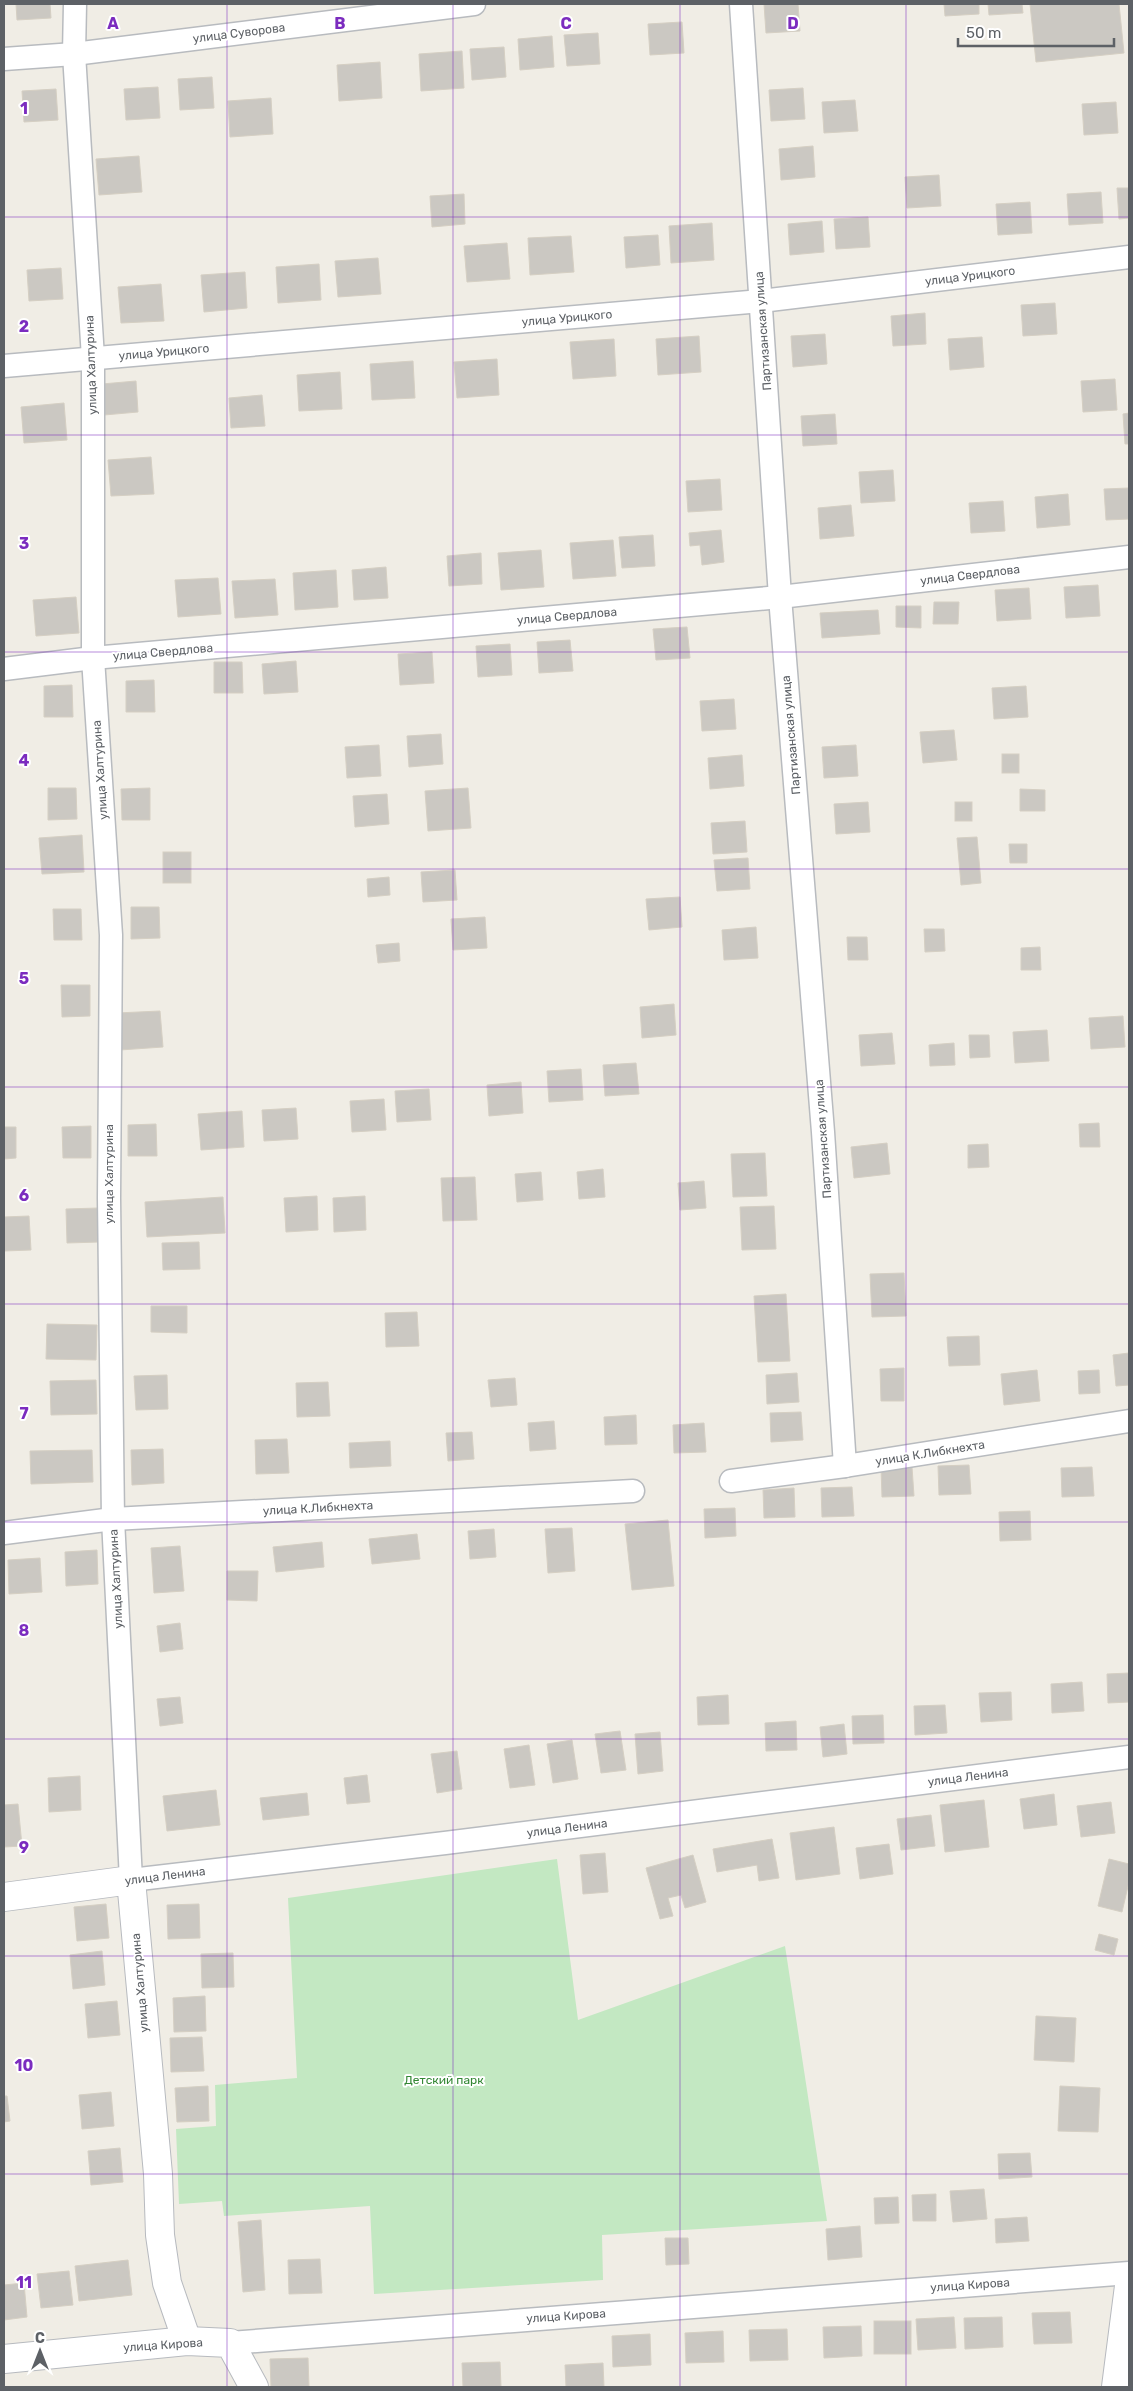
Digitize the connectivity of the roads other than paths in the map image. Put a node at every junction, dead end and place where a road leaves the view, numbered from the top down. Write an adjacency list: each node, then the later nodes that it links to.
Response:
1 (75, 4): 4 (street, улица Халтурина)
2 (474, 4): 4 (street, улица Суворова)
3 (741, 4): 7 (street, Партизанская улица)
4 (74, 54): 5 (street, улица Суворова); 8 (street, улица Халтурина)
5 (4, 59)
6 (1129, 257): 7 (street, улица Урицкого)
7 (761, 301): 8 (street, улица Урицкого); 11 (street, Партизанская улица)
8 (93, 358): 9 (street, улица Урицкого); 12 (street, улица Халтурина)
9 (4, 366)
10 (1129, 557): 11 (street, улица Свердлова)
11 (780, 597): 12 (street, улица Свердлова); 15 (street, Партизанская улица)
12 (93, 658): 13 (street, улица Свердлова); 18 (street, улица Халтурина)
13 (4, 669)
14 (1129, 1421): 15 (street, улица К.Либкнехта)
15 (845, 1466): 16 (street, улица К.Либкнехта)
16 (731, 1481)
17 (633, 1491): 18 (street, улица К.Либкнехта)
18 (113, 1519): 19 (street, улица К.Либкнехта); 21 (street, улица Халтурина)
19 (4, 1533)
20 (1129, 1757): 21 (street, улица Ленина)
21 (131, 1880): 22 (main road, улица Ленина); 25 (main road, улица Халтурина)
22 (4, 1897)
23 (1129, 2273): 26 (street, улица Кирова)
24 (1129, 2286): 29 (main road)
25 (186, 2340): 26 (main road, улица Кирова); 27 (main road, улица Кирова)
26 (230, 2343): 28 (main road)
27 (4, 2359)
28 (254, 2387)
29 (1116, 2387)

